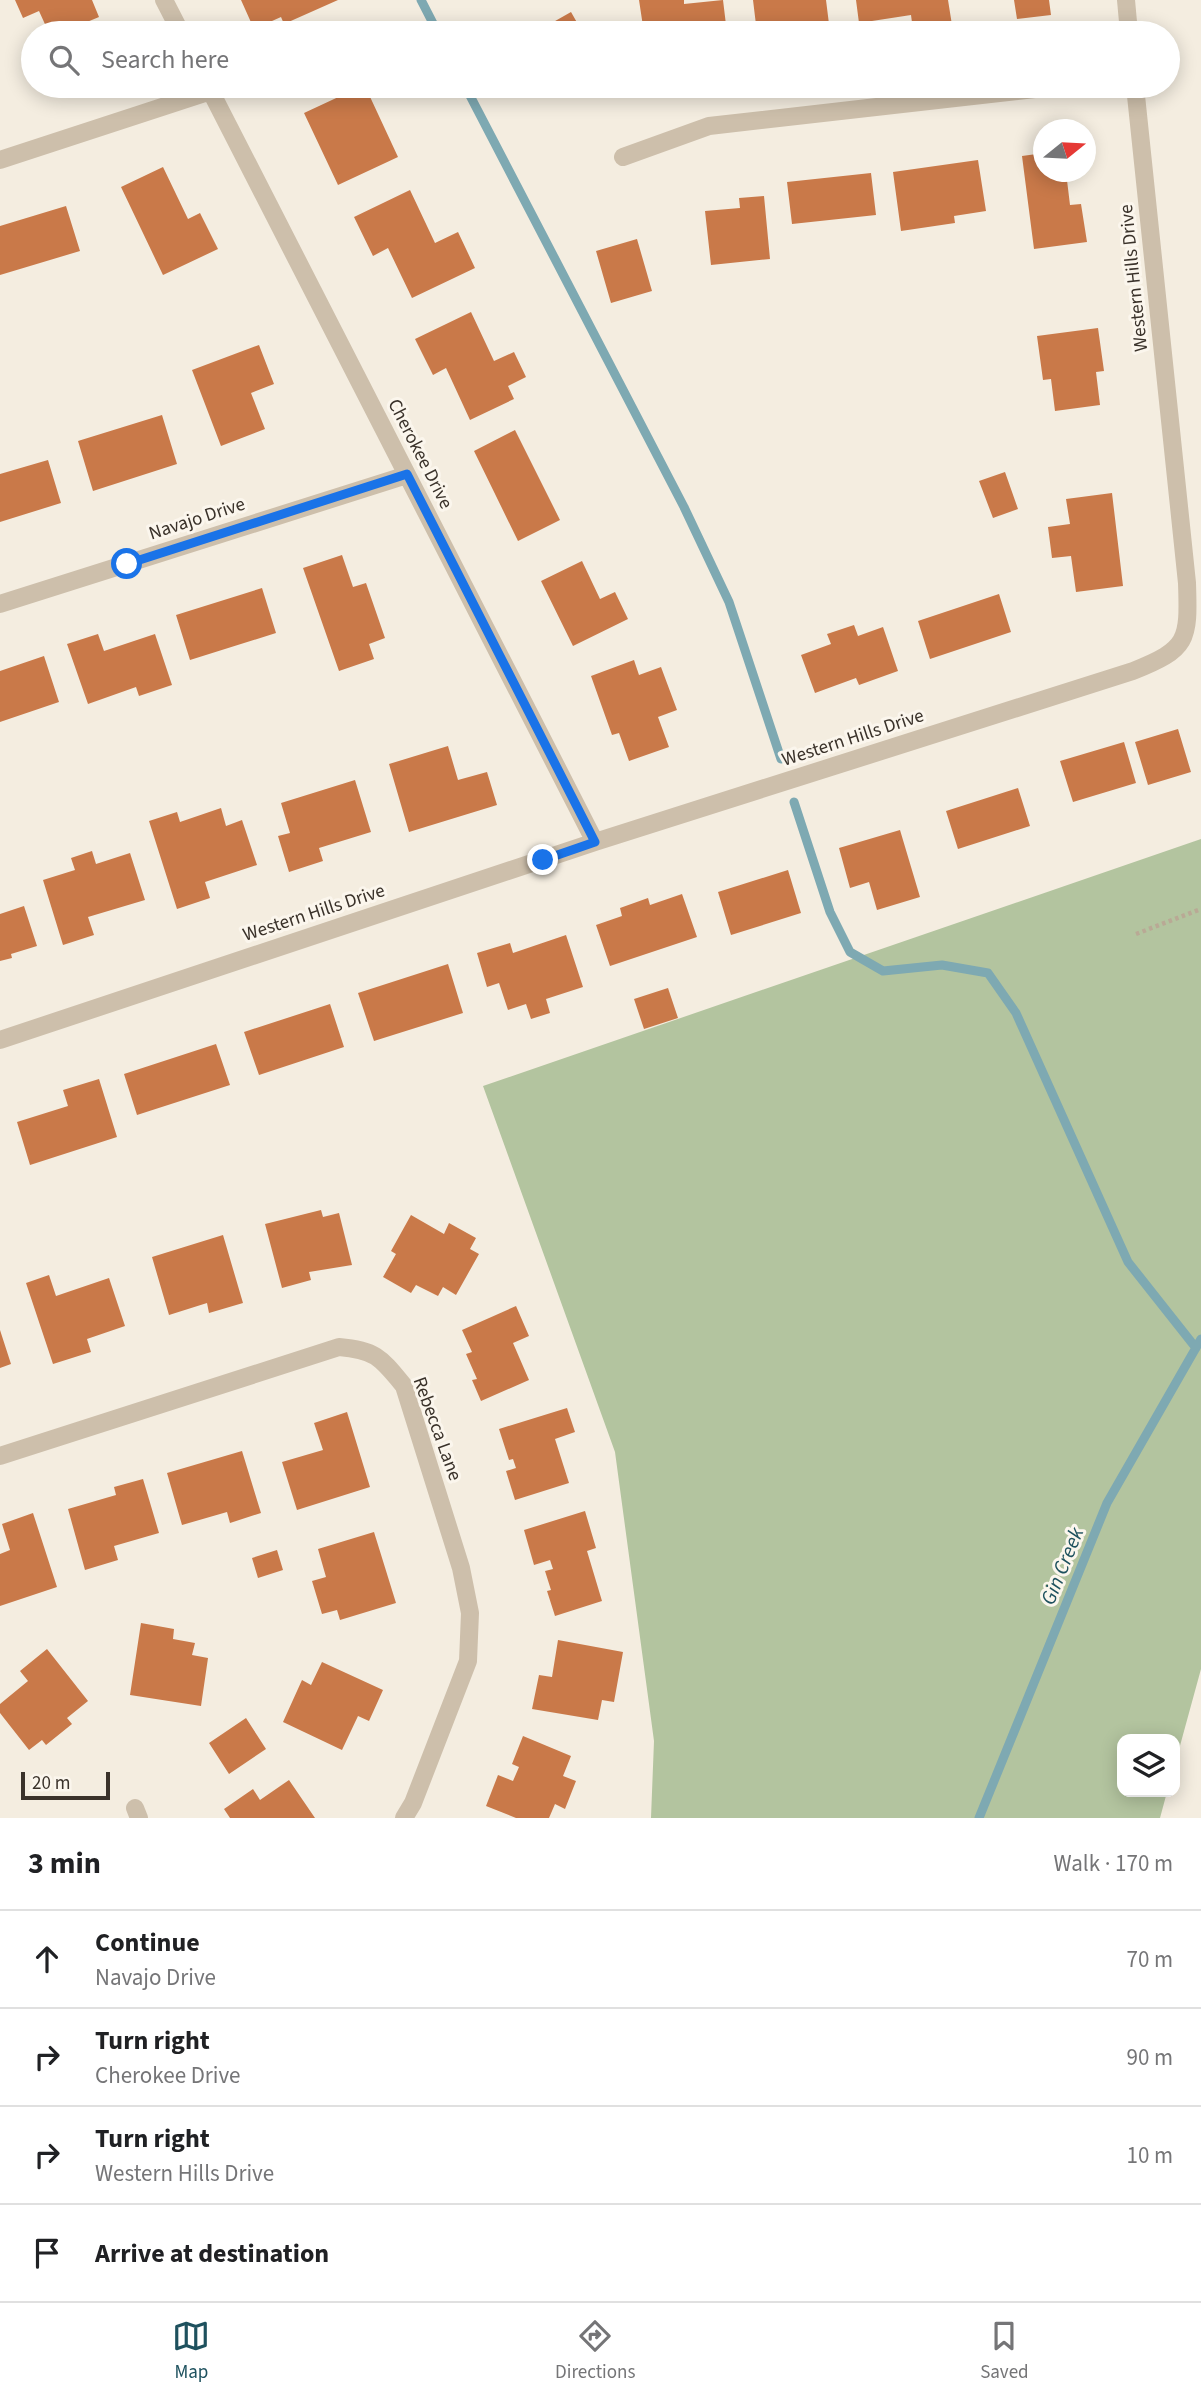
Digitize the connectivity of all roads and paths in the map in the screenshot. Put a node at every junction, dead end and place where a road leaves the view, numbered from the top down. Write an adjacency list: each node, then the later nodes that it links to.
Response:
1 (164, 0): 3 (street)
2 (1126, 0): 4 (street)
3 (175, 21)
4 (1128, 21)
5 (180, 98): 10 (street)
6 (214, 98): 11 (street, Cherokee Drive)
7 (955, 98): 9 (street)
8 (1136, 98): 13 (street, Western Hills Drive)
9 (623, 157)
10 (0, 160)
11 (407, 474): 12 (street, Navajo Drive); 13 (street, Cherokee Drive)
12 (0, 604)
13 (595, 842): 16 (street, Western Hills Drive)
14 (1201, 909): 15 (path)
15 (1136, 934)
16 (0, 1040)
17 (0, 1456): 18 (street, Rebecca Lane)
18 (404, 1818)

